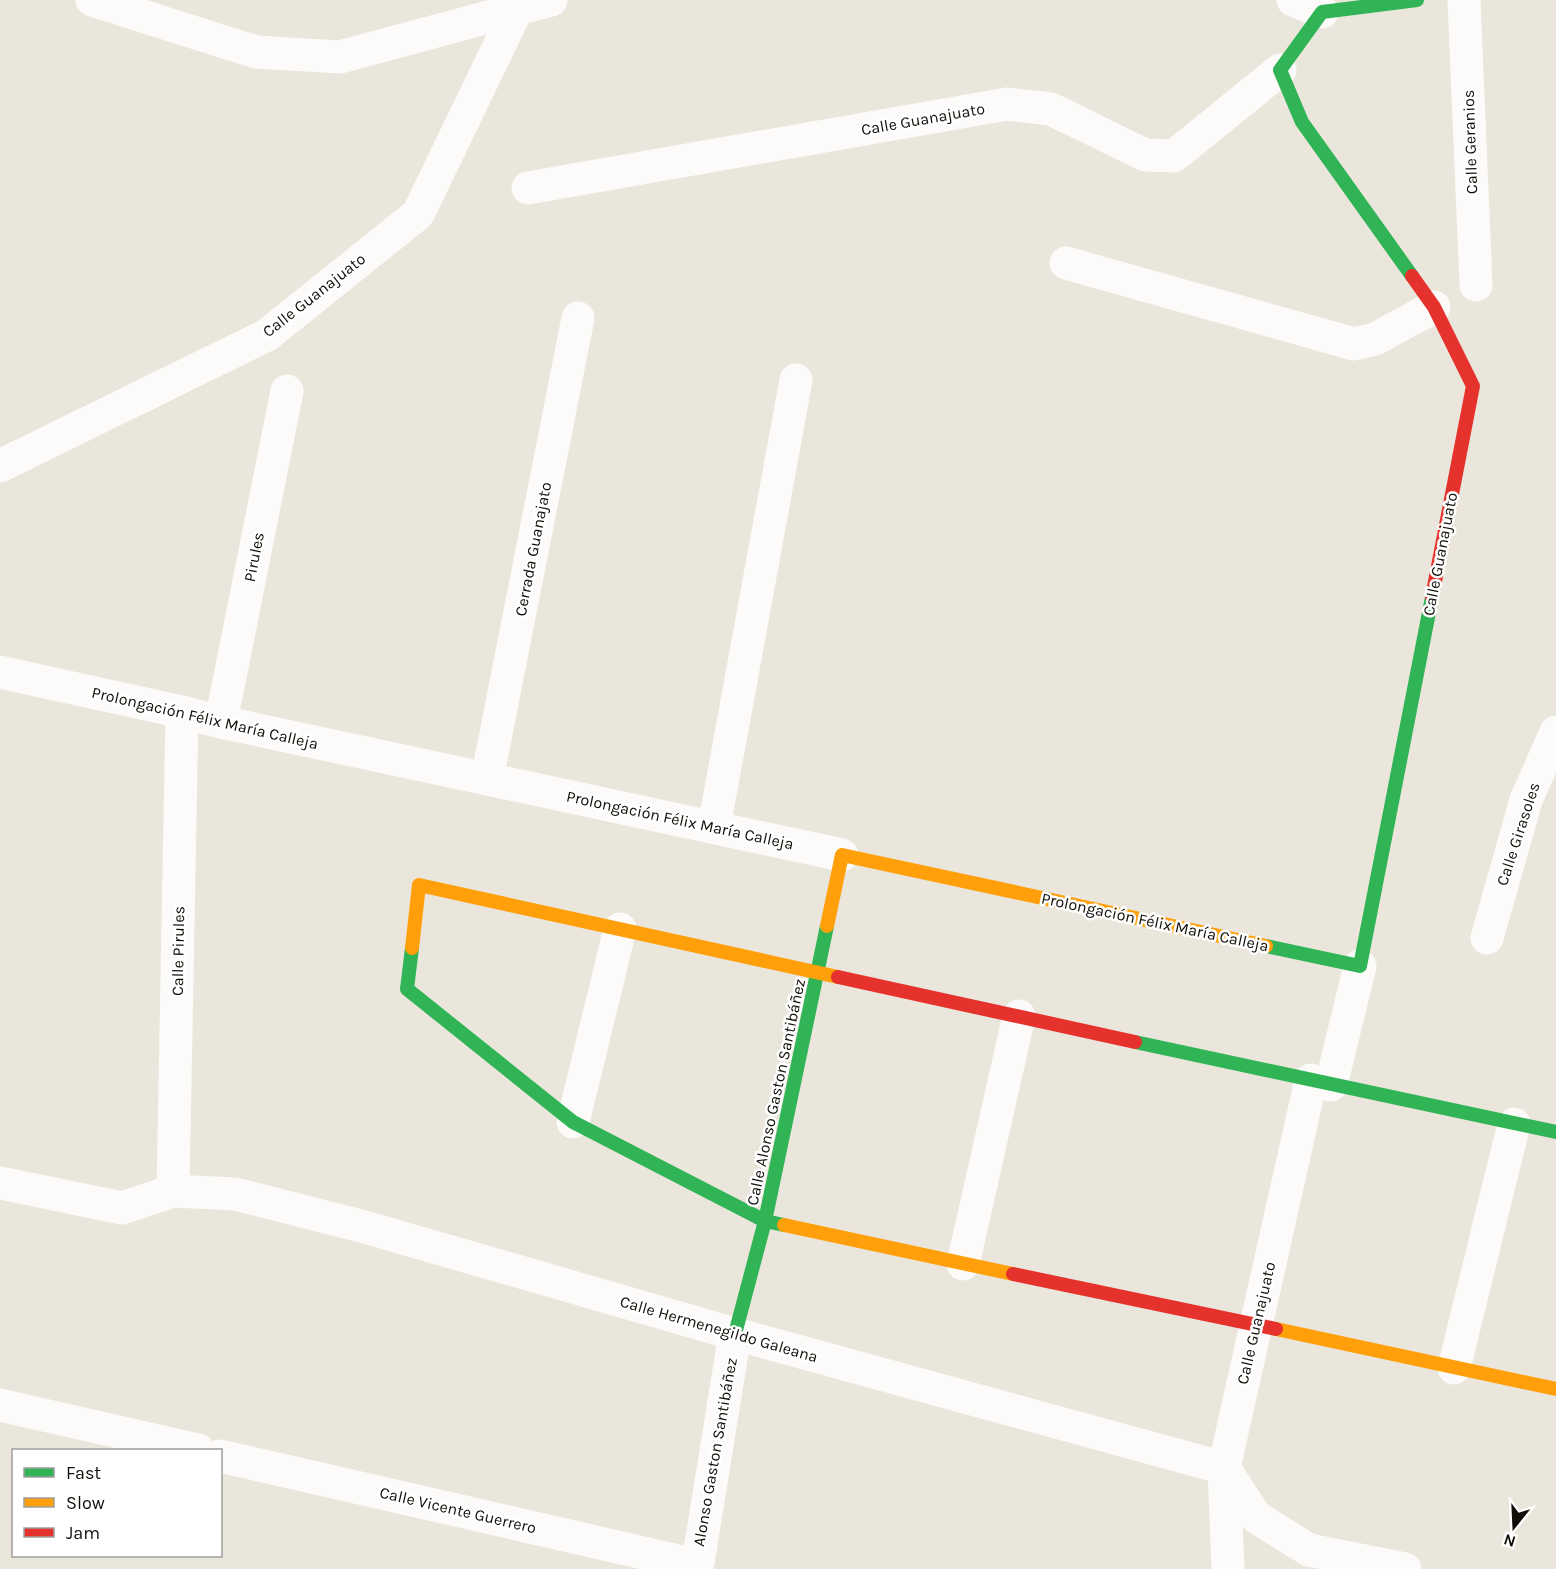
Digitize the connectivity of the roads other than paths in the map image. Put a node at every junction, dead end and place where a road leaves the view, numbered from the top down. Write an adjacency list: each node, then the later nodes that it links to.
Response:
1 (92, 0): 6 (street)
2 (551, 0): 6 (street)
3 (1417, 0): 5 (street, Calle Guanajuato)
4 (1464, 0): 10 (street, Calle Geranios)
5 (1308, 6): 7 (street, Calle Guanajuato)
6 (517, 9): 15 (street, Calle Guanajuato)
7 (1280, 70): 8 (street, Calle Guanajuato); 11 (street, Calle Guanajuato)
8 (528, 188)
9 (1066, 263): 11 (street)
10 (1476, 285)
11 (1434, 307): 25 (street, Calle Guanajuato)
12 (578, 318): 20 (street, Cerrada Guanajato)
13 (796, 380): 21 (street)
14 (287, 391): 18 (street, Pirules)
15 (0, 466)
16 (0, 672): 17 (street, Prolongación Félix María Calleja)
17 (182, 712): 18 (street, Prolongación Félix María Calleja); 33 (street, Calle Pirules)
18 (221, 723): 20 (street, Prolongación Félix María Calleja)
19 (1556, 732): 24 (street, Calle Girasoles)
20 (487, 779): 21 (street, Prolongación Félix María Calleja)
21 (714, 827): 22 (street, Prolongación Félix María Calleja)
22 (842, 855): 25 (street, Prolongación Félix María Calleja); 26 (street, Calle Alonso Gaston Santibáñez)
23 (620, 929): 26 (street); 29 (street); 29 (street)
24 (1487, 938)
25 (1360, 966): 28 (street, Calle Guanajuato)
26 (818, 972): 27 (street); 34 (street, Calle Alonso Gaston Santibáñez)
27 (1019, 1016): 28 (street); 35 (street)
28 (1321, 1083): 30 (street); 36 (street, Calle Guanajuato)
29 (573, 1122): 34 (street)
30 (1514, 1124): 31 (street); 38 (street)
31 (1556, 1132)
32 (0, 1183): 33 (street, Calle Hermenegildo Galeana)
33 (173, 1191): 37 (street, Calle Hermenegildo Galeana)
34 (765, 1221): 35 (street); 37 (street, Calle Alonso Gaston Santibáñez)
35 (963, 1264): 36 (street)
36 (1256, 1326): 38 (street); 43 (street, Calle Guanajuato)
37 (735, 1334): 43 (street, Calle Hermenegildo Galeana); 44 (street, Alonso Gaston Santibáñez)
38 (1454, 1368): 39 (street)
39 (1556, 1389)
40 (0, 1405): 41 (street)
41 (194, 1449)
42 (222, 1456): 44 (street, Calle Vicente Guerrero)
43 (1224, 1468): 45 (street, Calle Guanajuato); 46 (street)
44 (696, 1567)
45 (1228, 1569)
46 (1405, 1569)

